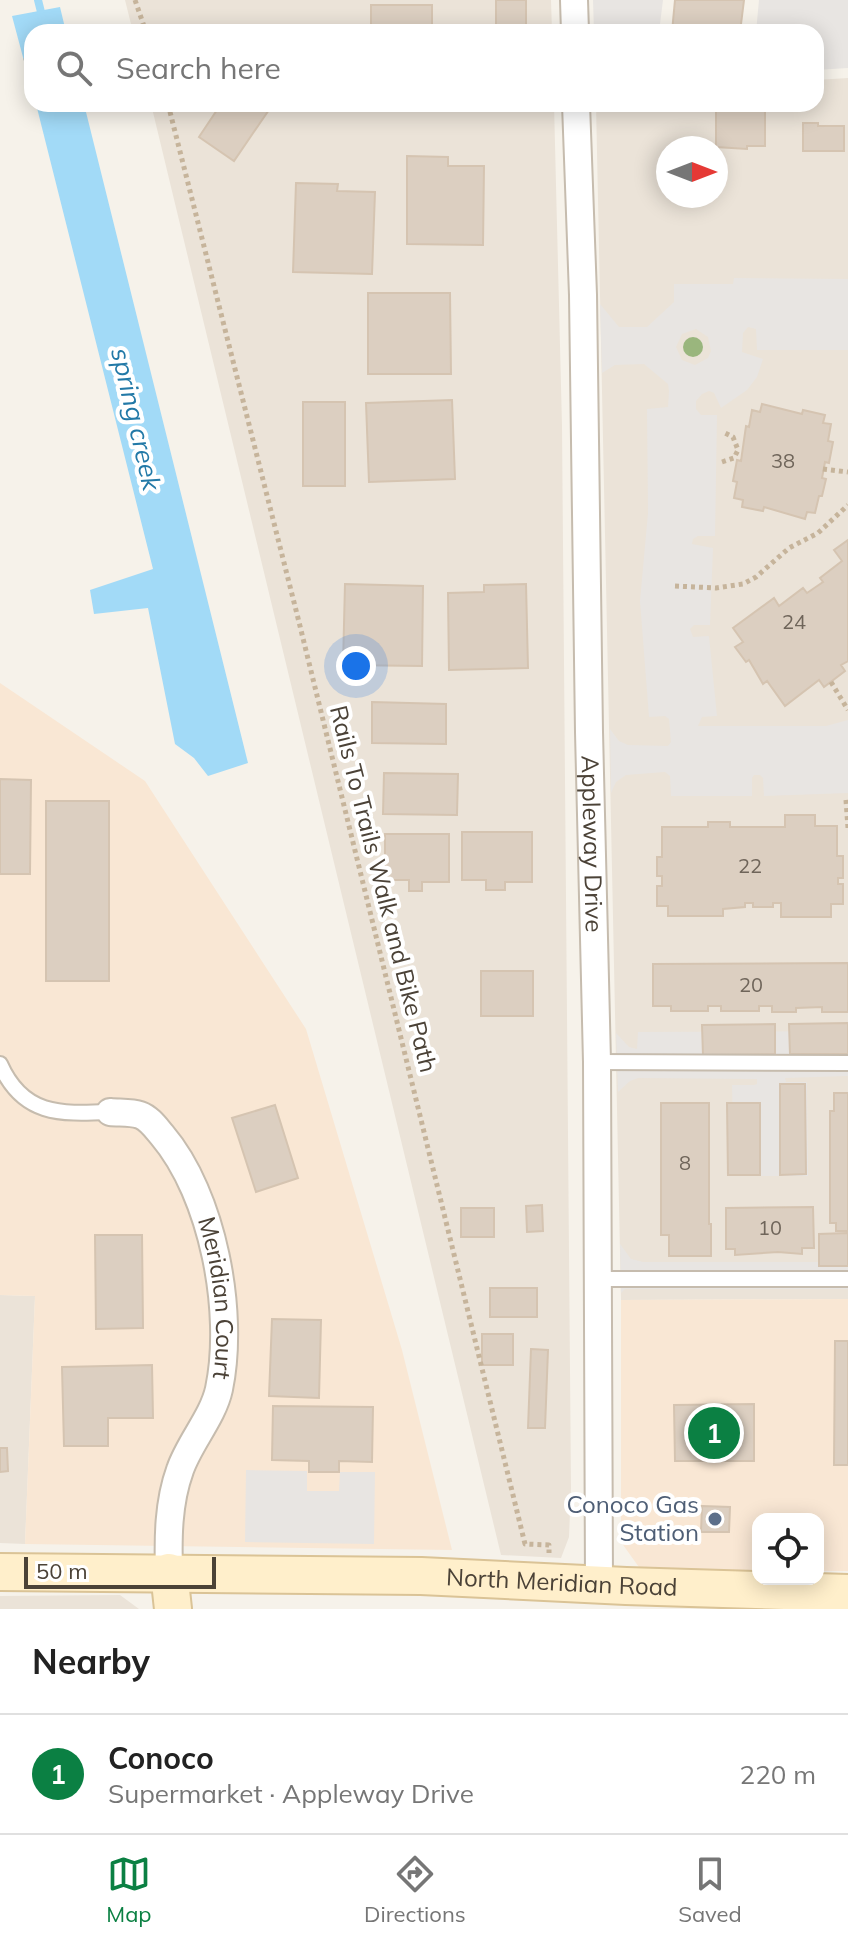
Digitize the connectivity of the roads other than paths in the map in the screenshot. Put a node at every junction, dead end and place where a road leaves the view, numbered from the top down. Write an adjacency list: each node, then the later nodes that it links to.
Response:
1 (574, 0): 2 (street)
2 (575, 24)
3 (576, 112): 4 (street, Appleway Drive)
4 (597, 1062): 5 (lane); 8 (street, Appleway Drive)
5 (848, 1063)
6 (0, 1064): 7 (lane)
7 (110, 1112): 11 (street, Meridian Court)
8 (599, 1279): 9 (lane); 12 (street, Appleway Drive)
9 (848, 1279)
10 (0, 1572): 11 (street, North Meridian Road)
11 (169, 1572): 12 (street, North Meridian Road); 14 (street)
12 (599, 1584): 13 (street, North Meridian Road)
13 (848, 1593)
14 (173, 1609)

